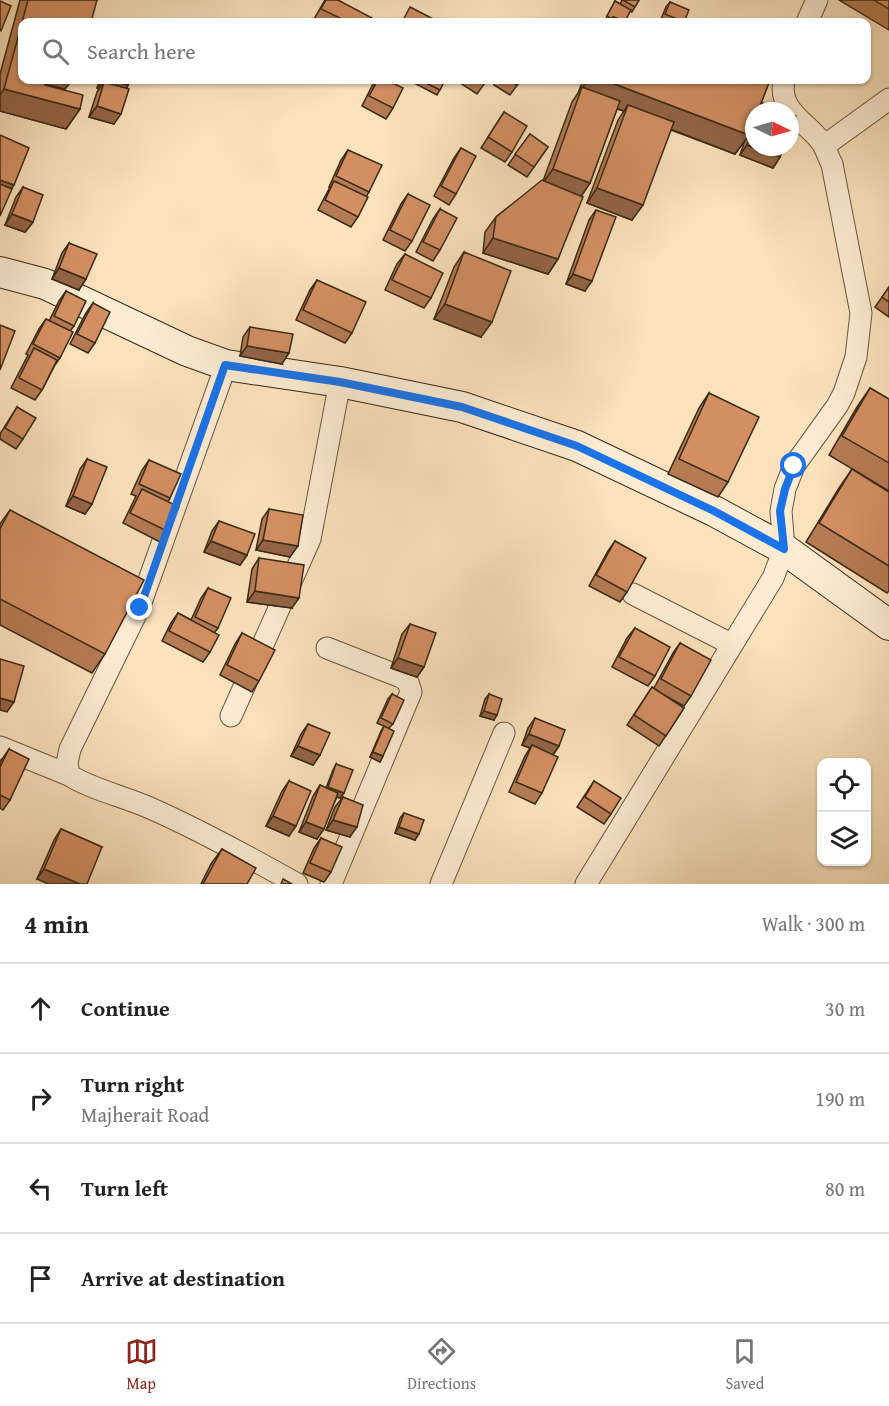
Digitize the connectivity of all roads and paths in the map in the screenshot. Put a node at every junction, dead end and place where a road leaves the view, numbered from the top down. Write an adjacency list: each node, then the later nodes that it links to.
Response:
1 (817, 0): 2 (street)
2 (809, 18)
3 (784, 84): 5 (street)
4 (889, 99): 5 (street)
5 (824, 146): 9 (street)
6 (0, 272): 7 (street)
7 (225, 365): 8 (street); 17 (street)
8 (340, 382): 9 (street); 14 (street)
9 (784, 549): 11 (street); 12 (street)
10 (633, 594): 12 (street)
11 (889, 626)
12 (731, 644): 21 (street)
13 (327, 648): 19 (street)
14 (231, 716)
15 (504, 733): 20 (street)
16 (0, 747): 17 (street)
17 (69, 775): 18 (street)
18 (297, 884)
19 (331, 884)
20 (441, 884)
21 (586, 884)

